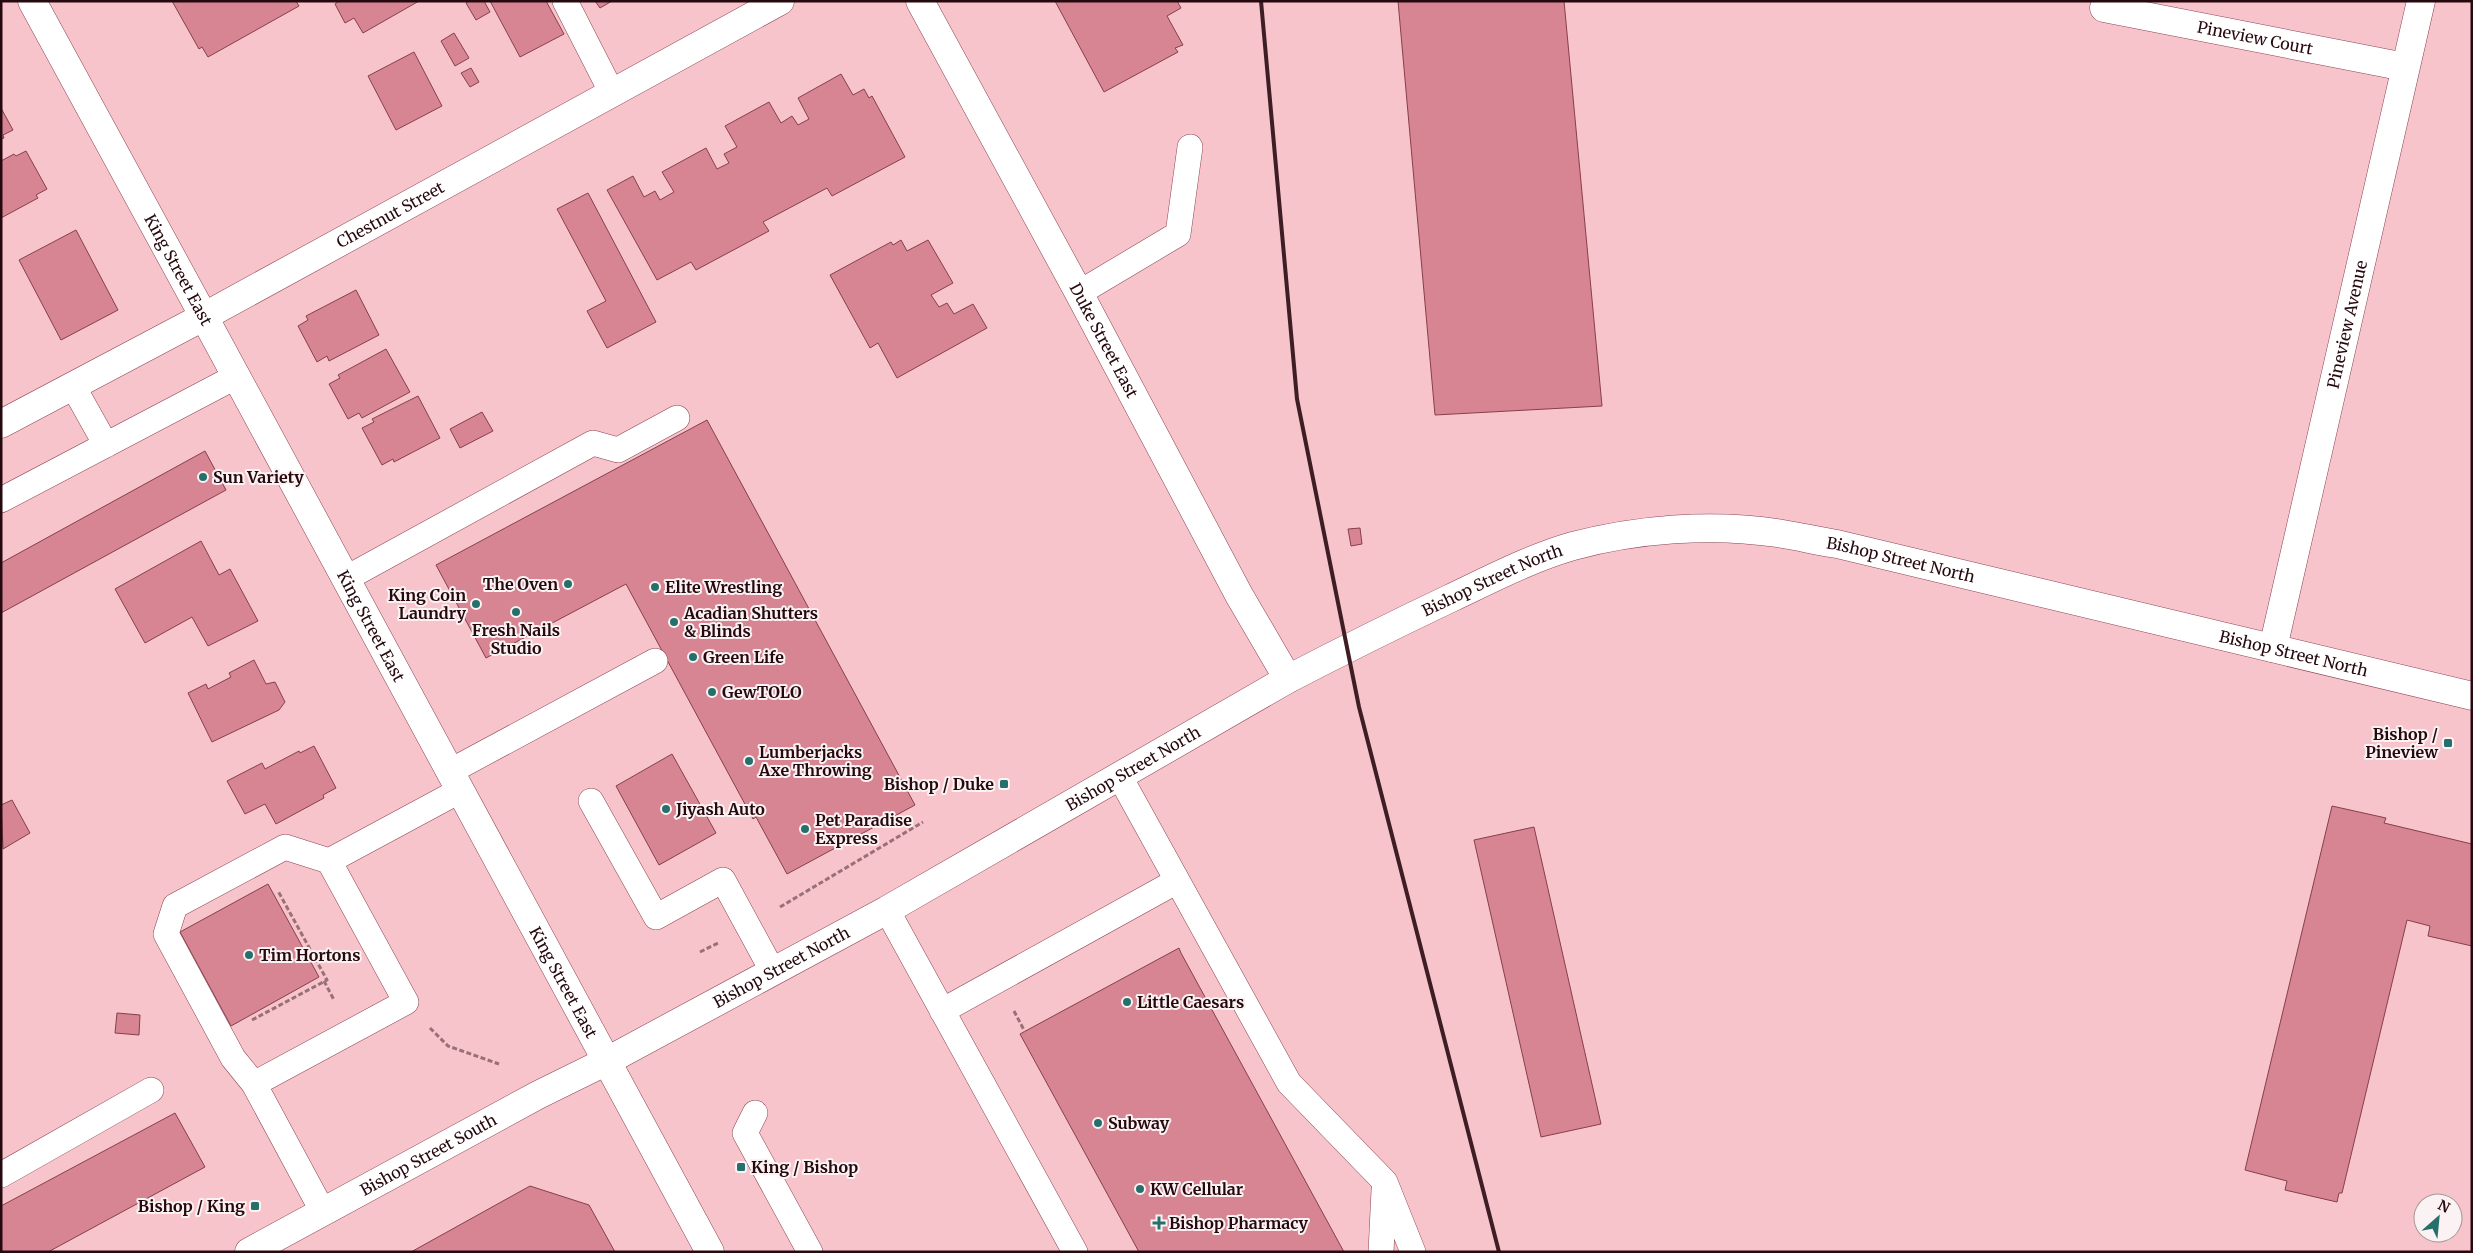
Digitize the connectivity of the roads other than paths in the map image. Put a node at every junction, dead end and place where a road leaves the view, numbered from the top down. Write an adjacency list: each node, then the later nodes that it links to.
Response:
1 (32, 1): 11 (main road, King Street East)
2 (565, 1): 8 (lane)
3 (780, 1): 8 (main road, Chestnut Street)
4 (920, 1): 10 (main road, Duke Street East)
5 (2421, 1): 7 (main road, Pineview Avenue)
6 (2104, 8): 7 (main road, Pineview Court)
7 (2405, 67): 19 (main road, Pineview Avenue)
8 (612, 93): 11 (main road, Chestnut Street)
9 (1190, 147): 10 (lane)
10 (1079, 293): 21 (main road, Duke Street East)
11 (205, 316): 12 (main road, King Street East); 13 (main road, Chestnut Street)
12 (237, 376): 16 (lane); 18 (main road, King Street East)
13 (74, 386): 15 (main road, Chestnut Street); 16 (lane)
14 (677, 418): 18 (lane)
15 (1, 424)
16 (106, 445): 17 (lane)
17 (1, 500)
18 (345, 580): 24 (main road, King Street East)
19 (2273, 648): 21 (main road, Bishop Street North); 22 (main road, Bishop Street North)
20 (655, 661): 24 (lane)
21 (1288, 679): 23 (main road, Bishop Street North)
22 (2472, 696)
23 (1120, 778): 27 (lane); 28 (main road, Bishop Street North)
24 (454, 782): 26 (lane); 31 (main road, King Street East)
25 (591, 801): 29 (lane)
26 (329, 861): 32 (lane); 32 (lane)
27 (1177, 881): 30 (lane); 36 (lane)
28 (887, 910): 29 (main road, Bishop Street North); 30 (lane)
29 (773, 972): 31 (main road, Bishop Street North)
30 (942, 1010): 41 (lane)
31 (607, 1061): 37 (main road, Bishop Street South); 39 (main road, King Street East)
32 (254, 1084): 37 (lane)
33 (151, 1090): 35 (lane)
34 (755, 1113): 40 (lane)
35 (1, 1175)
36 (1385, 1182): 42 (lane); 43 (lane)
37 (323, 1212): 38 (main road, Bishop Street South)
38 (249, 1252)
39 (710, 1252)
40 (810, 1252)
41 (1075, 1252)
42 (1381, 1252)
43 (1413, 1252)

